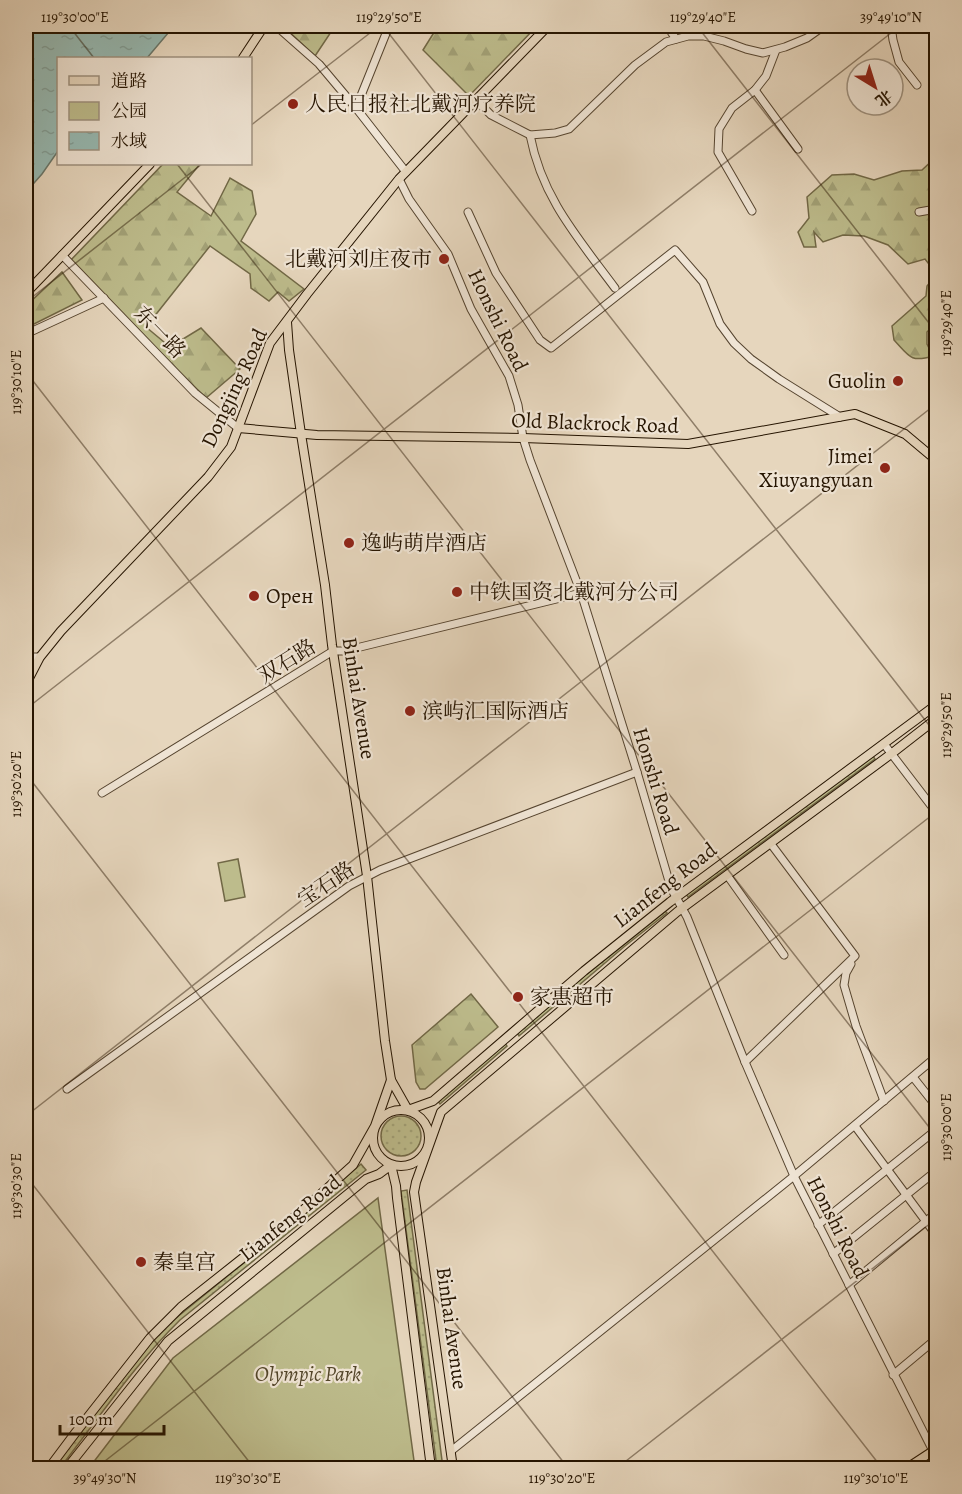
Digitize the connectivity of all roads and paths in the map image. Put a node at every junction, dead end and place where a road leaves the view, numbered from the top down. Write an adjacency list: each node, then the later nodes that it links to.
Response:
1 (264, 26): 10 (main road)
2 (276, 26): 14 (street)
3 (389, 26): 14 (street)
4 (548, 26): 13 (main road, Dongjing Road)
5 (668, 26): 8 (street)
6 (824, 26): 9 (street)
7 (891, 26): 11 (street)
8 (676, 39): 9 (street); 15 (street)
9 (776, 50): 12 (street)
10 (244, 57)
11 (917, 85)
12 (754, 90): 16 (street); 21 (street)
13 (476, 100): 15 (street); 18 (main road, Dongjing Road)
14 (356, 108): 18 (street)
15 (530, 135): 25 (street)
16 (798, 149)
17 (149, 165): 24 (main road)
18 (406, 172): 19 (main road, Dongjing Road)
19 (399, 179): 28 (main road, Dongjing Road); 33 (street, Honshi Road)
20 (936, 209): 23 (street)
21 (752, 211)
22 (468, 212): 30 (street)
23 (919, 212)
24 (62, 255): 26 (main road); 27 (street, 东一路)
25 (615, 288)
26 (26, 293)
27 (104, 298): 29 (street); 31 (street, 东一路)
28 (287, 322): 31 (main road, Dongjing Road); 32 (main road, Binhai Avenue)
29 (26, 334)
30 (840, 417): 33 (main road, Old Blackrock Road); 34 (main road, Old Blackrock Road)
31 (238, 428): 32 (main road, Old Blackrock Road); 38 (main road, Dongjing Road)
32 (301, 434): 33 (main road, Old Blackrock Road); 36 (main road, Binhai Avenue)
33 (523, 438): 35 (street, Honshi Road)
34 (936, 460)
35 (581, 593): 36 (street, 双石路); 44 (street, Honshi Road)
36 (333, 651): 45 (street, 双石路); 49 (main road, Binhai Avenue)
37 (26, 657): 38 (street)
38 (40, 657): 39 (main road, Dongjing Road)
39 (26, 684)
40 (936, 705): 42 (main road, Lianfeng Road)
41 (936, 719): 43 (main road, Lianfeng Road)
42 (884, 744): 43 (street); 50 (main road, Lianfeng Road)
43 (891, 754): 46 (street); 47 (main road, Lianfeng Road)
44 (638, 772): 49 (street, 宝石路); 50 (street, Honshi Road)
45 (102, 793)
46 (936, 812)
47 (771, 844): 48 (main road, Lianfeng Road); 53 (street)
48 (727, 875): 51 (main road, Lianfeng Road); 52 (street)
49 (367, 876): 57 (main road, Binhai Avenue); 58 (street, 宝石路)
50 (676, 897): 51 (street, Honshi Road); 61 (main road, Lianfeng Road)
51 (682, 908): 55 (street, Honshi Road); 65 (main road, Lianfeng Road)
52 (784, 955)
53 (855, 956): 55 (street); 59 (street)
54 (936, 1057): 56 (street)
55 (745, 1062): 69 (street, Honshi Road)
56 (913, 1077): 59 (street); 60 (street)
57 (391, 1080): 61 (main road); 62 (main road)
58 (67, 1089)
59 (884, 1101): 63 (street)
60 (936, 1106)
61 (408, 1110): 62 (main road); 65 (main road)
62 (375, 1126): 66 (main road); 82 (main road, Lianfeng Road)
63 (855, 1126): 67 (street); 69 (street)
64 (936, 1130): 67 (street)
65 (429, 1146): 66 (main road); 79 (main road, Binhai Avenue)
66 (391, 1165): 83 (main road, Lianfeng Road); 84 (main road, Binhai Avenue)
67 (888, 1170): 70 (street); 73 (street)
68 (936, 1171): 70 (street)
69 (794, 1176): 73 (street, Honshi Road); 79 (street)
70 (907, 1195): 72 (street); 75 (street)
71 (936, 1213): 72 (street)
72 (926, 1221): 74 (street); 76 (street)
73 (818, 1225): 75 (street, Honshi Road)
74 (936, 1235)
75 (833, 1254): 76 (street, Honshi Road)
76 (849, 1285): 78 (street, Honshi Road)
77 (936, 1340): 78 (street)
78 (893, 1375): 80 (street, Honshi Road)
79 (451, 1451): 85 (main road, Binhai Avenue)
80 (935, 1453): 86 (main road)
81 (936, 1466): 87 (main road)
82 (49, 1468)
83 (67, 1468)
84 (431, 1468)
85 (453, 1468)
86 (907, 1468)
87 (932, 1468)

